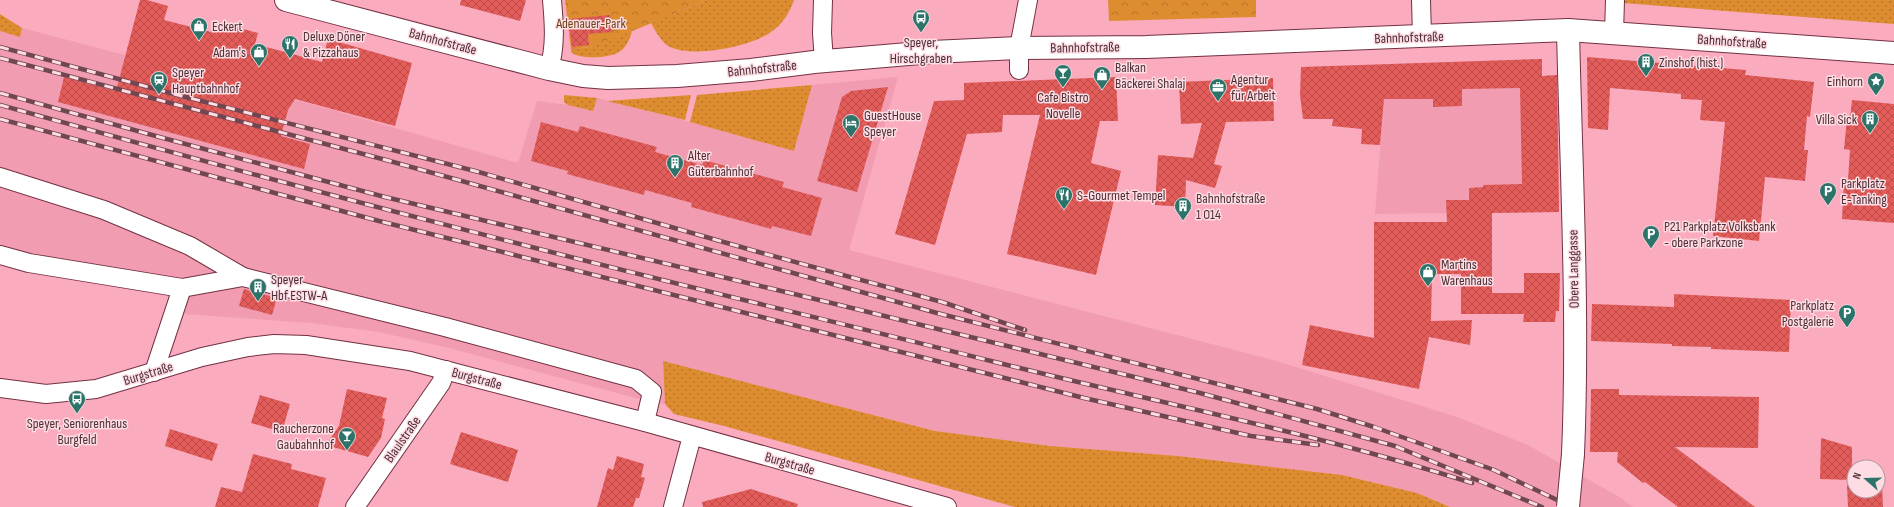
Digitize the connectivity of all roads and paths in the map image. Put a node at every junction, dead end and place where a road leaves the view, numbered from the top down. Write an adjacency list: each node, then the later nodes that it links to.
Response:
1 (286, 0): 13 (main road, Bahnhofstraße)
2 (552, 0): 13 (street)
3 (824, 0): 12 (street)
4 (1028, 0): 10 (street)
5 (1421, 0): 9 (street)
6 (1615, 0): 8 (street)
7 (1568, 30): 8 (main road, Bahnhofstraße); 9 (main road, Bahnhofstraße); 27 (main road, Obere Langgasse, bridge)
8 (1614, 33): 11 (main road, Bahnhofstraße)
9 (1422, 36): 10 (main road, Bahnhofstraße)
10 (1019, 48): 12 (main road, Bahnhofstraße); 14 (street)
11 (1894, 53)
12 (824, 61): 13 (main road, Bahnhofstraße)
13 (549, 69)
14 (1019, 70)
15 (0, 177): 17 (street)
16 (0, 255): 18 (street)
17 (243, 277): 18 (street); 22 (street)
18 (182, 288): 20 (street)
19 (446, 370): 20 (street, Burgstraße); 22 (street, Burgstraße); 24 (street, Blaulstraße)
20 (154, 372): 21 (street, Burgstraße)
21 (0, 388)
22 (645, 422): 23 (street, Burgstraße)
23 (692, 436): 25 (street); 26 (street, Burgstraße)
24 (355, 507)
25 (673, 507)
26 (947, 507)
27 (1568, 507)

